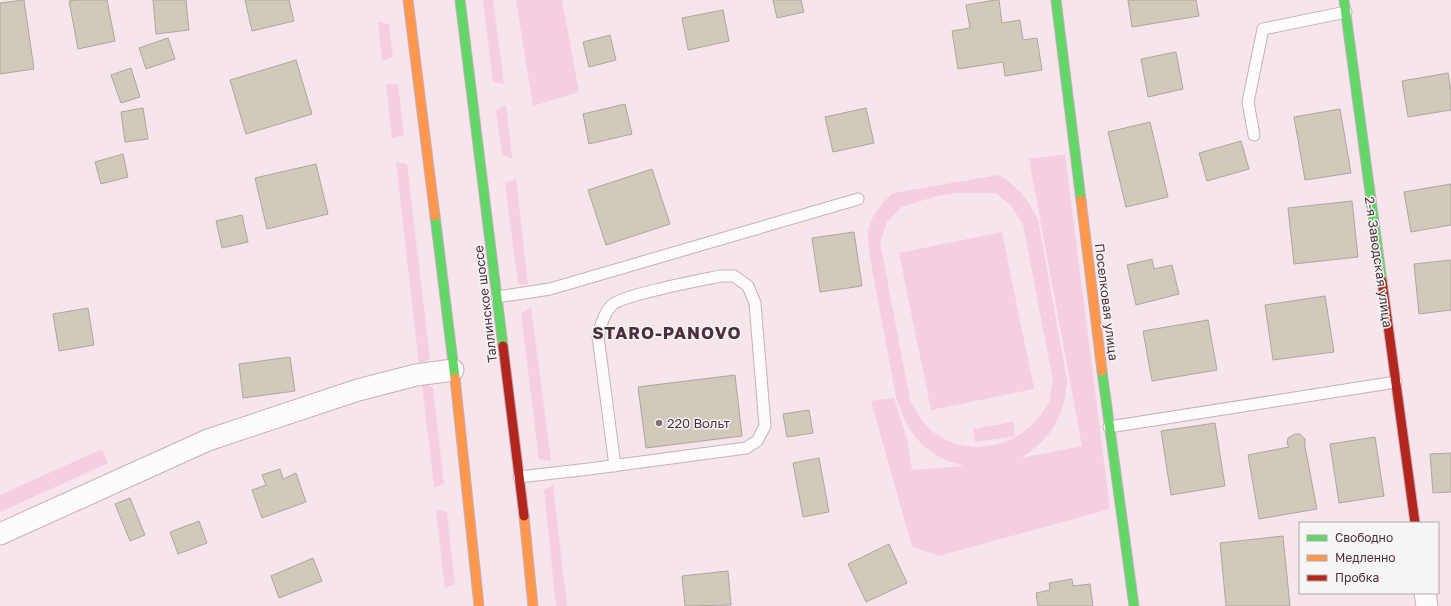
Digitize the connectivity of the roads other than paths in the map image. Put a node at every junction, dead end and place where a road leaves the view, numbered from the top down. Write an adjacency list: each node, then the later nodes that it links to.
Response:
1 (408, 0): 9 (main road)
2 (460, 0): 8 (main road, Таллинское шоссе)
3 (1056, 0): 11 (main road, Поселковая улица)
4 (1344, 0): 5 (main road, 2-я Заводская улица)
5 (1346, 12): 6 (lane); 10 (main road, 2-я Заводская улица)
6 (1254, 135)
7 (858, 199): 8 (lane)
8 (497, 297): 13 (main road, Таллинское шоссе)
9 (454, 370): 15 (street); 17 (main road)
10 (1396, 382): 11 (lane); 14 (main road, 2-я Заводская улица)
11 (1109, 427): 19 (main road, Поселковая улица)
12 (615, 466): 12 (lane); 13 (lane)
13 (518, 477): 18 (main road, Таллинское шоссе)
14 (1415, 522)
15 (0, 534)
16 (1425, 594): 20 (street)
17 (479, 606)
18 (533, 606)
19 (1134, 606)
20 (1427, 606)

